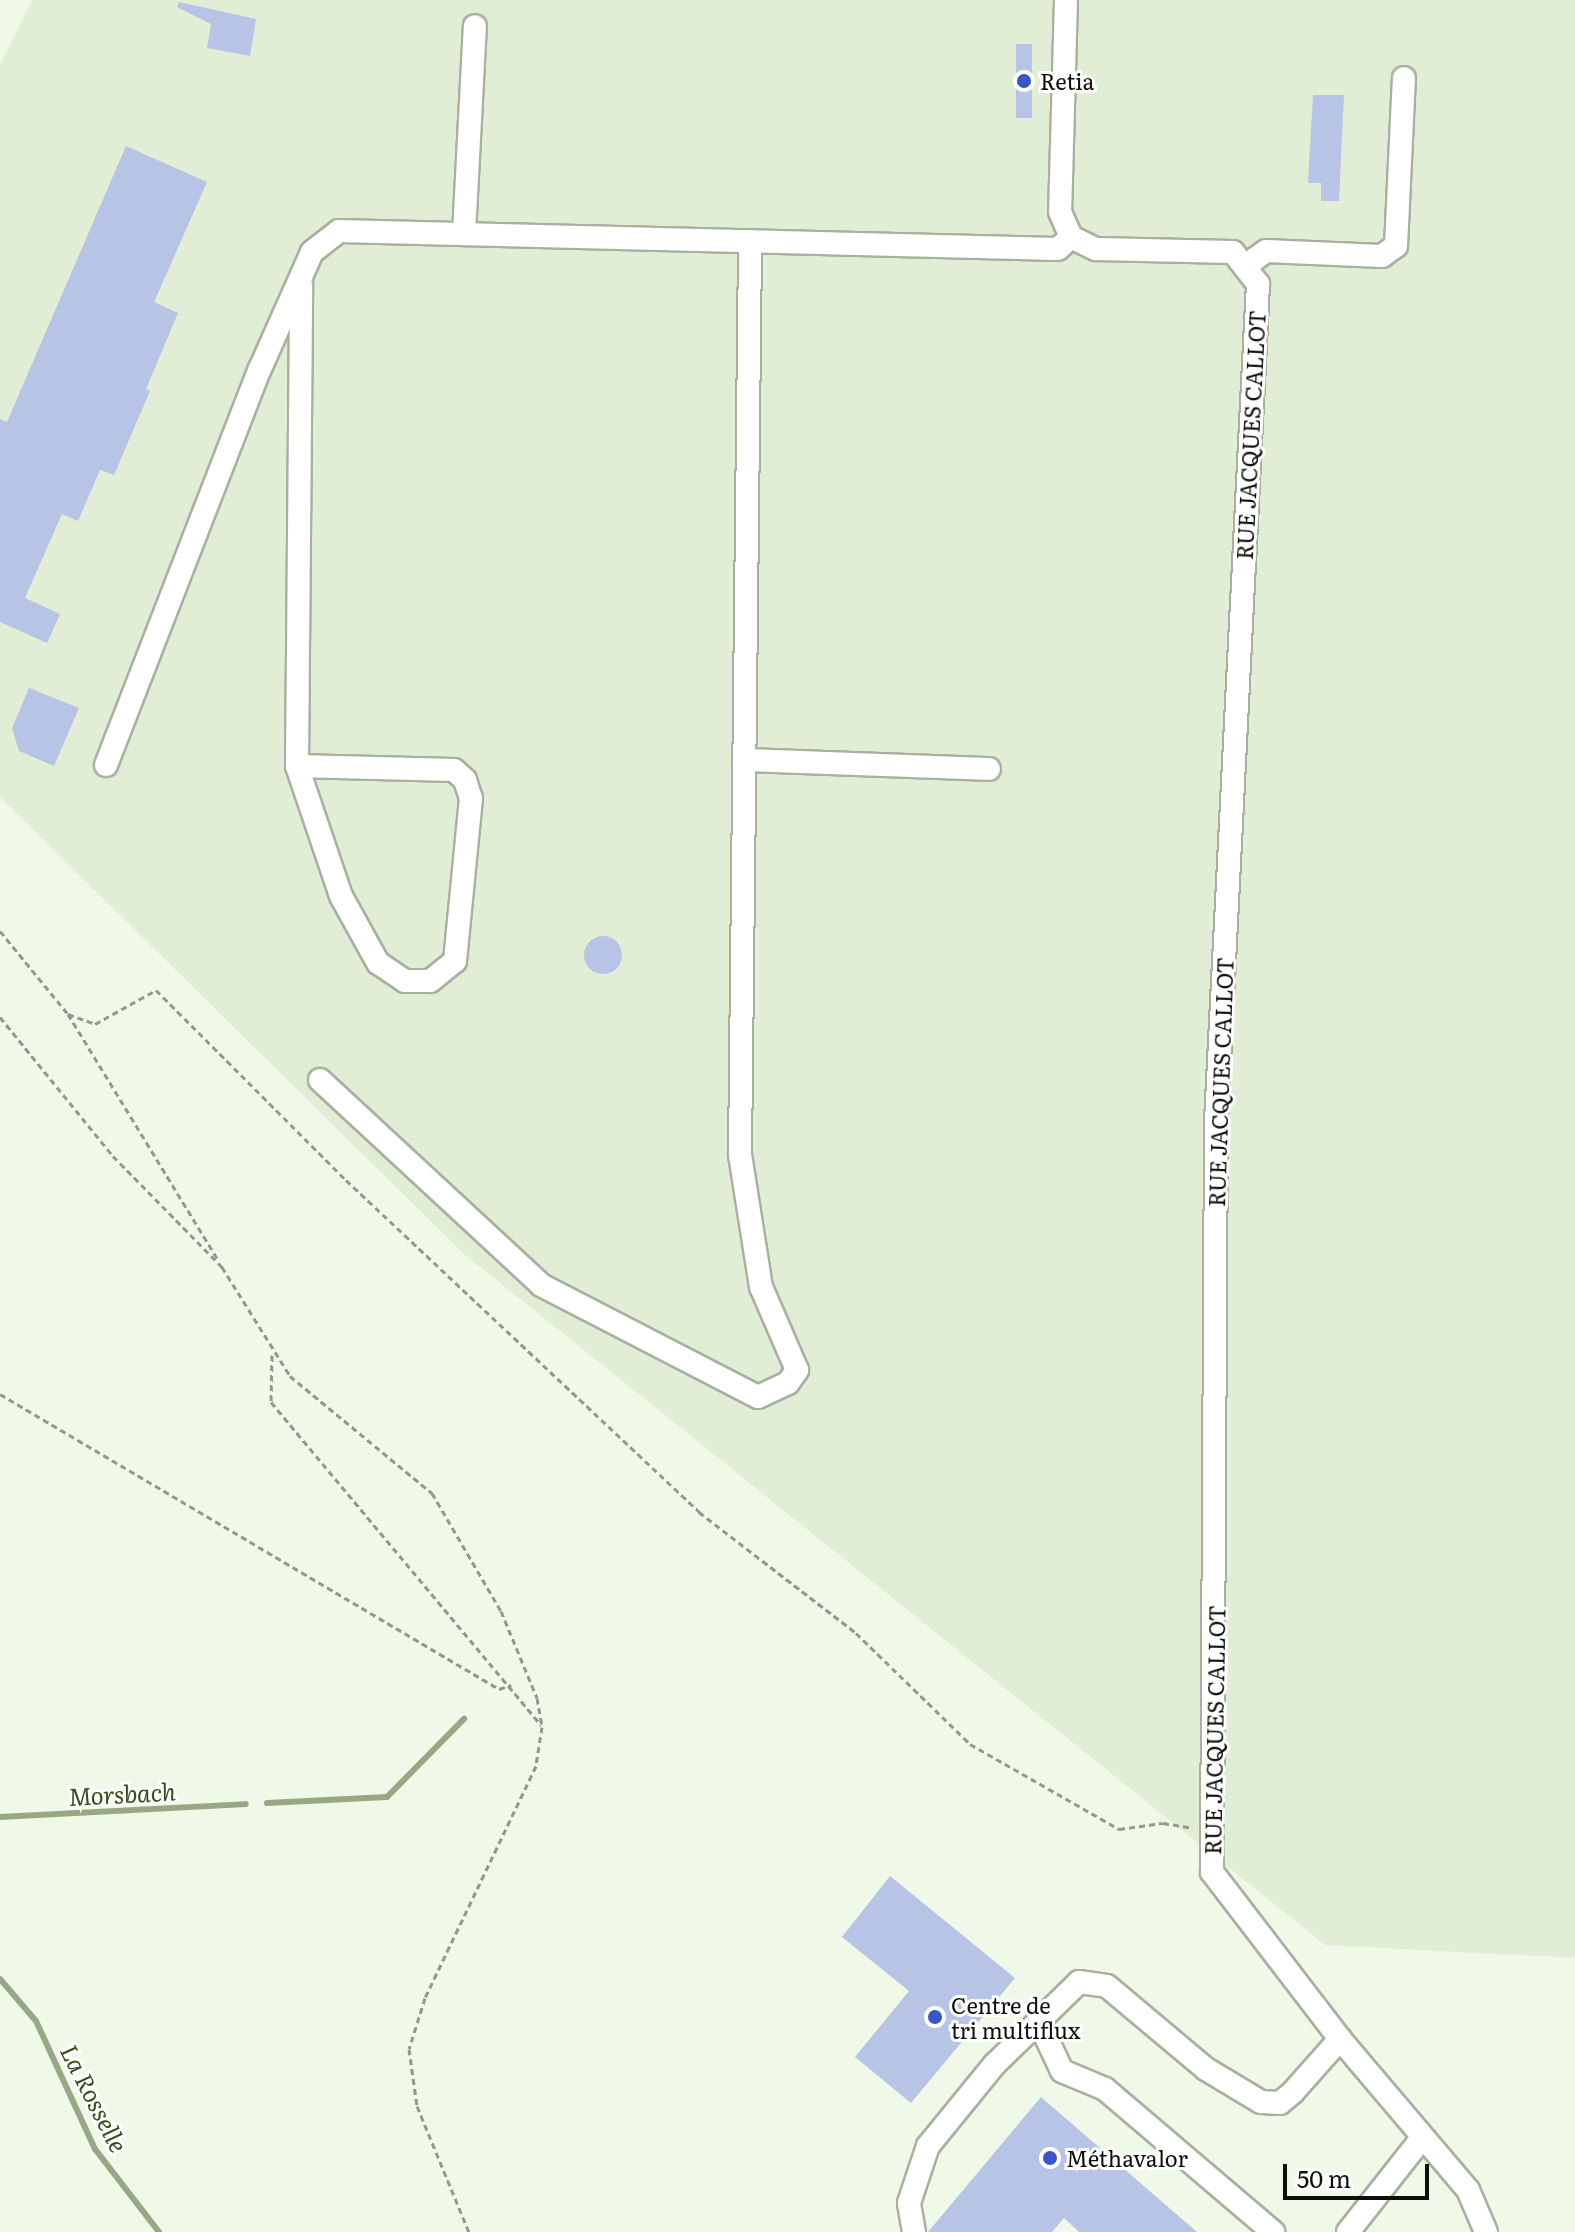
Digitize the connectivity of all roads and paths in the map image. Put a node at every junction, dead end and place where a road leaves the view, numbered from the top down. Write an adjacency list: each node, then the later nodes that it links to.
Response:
1 (1066, 0): 5 (street)
2 (475, 26): 4 (street)
3 (1404, 78): 7 (street)
4 (464, 234): 6 (street); 8 (street)
5 (1071, 237): 6 (street); 7 (street)
6 (750, 241): 9 (street)
7 (1248, 264): 22 (street, RUE JACQUES CALLOT)
8 (301, 276): 10 (street); 11 (street)
9 (744, 760): 12 (street); 16 (street)
10 (106, 765)
11 (297, 766): 11 (street)
12 (989, 769)
13 (0, 931): 14 (path)
14 (68, 1014): 17 (path); 22 (path)
15 (0, 1017): 17 (path)
16 (320, 1080)
17 (222, 1267): 18 (path)
18 (272, 1355): 20 (path); 21 (path)
19 (0, 1394): 20 (path)
20 (511, 1685): 21 (path)
21 (542, 1727): 26 (path)
22 (1209, 1835): 24 (street, RUE JACQUES CALLOT)
23 (1039, 2022): 24 (street); 27 (street); 28 (street)
24 (1340, 2039): 25 (street, RUE JACQUES CALLOT)
25 (1422, 2138): 29 (street); 30 (street, RUE JACQUES CALLOT)
26 (469, 2232)
27 (914, 2232)
28 (1273, 2232)
29 (1348, 2232)
30 (1486, 2232)

